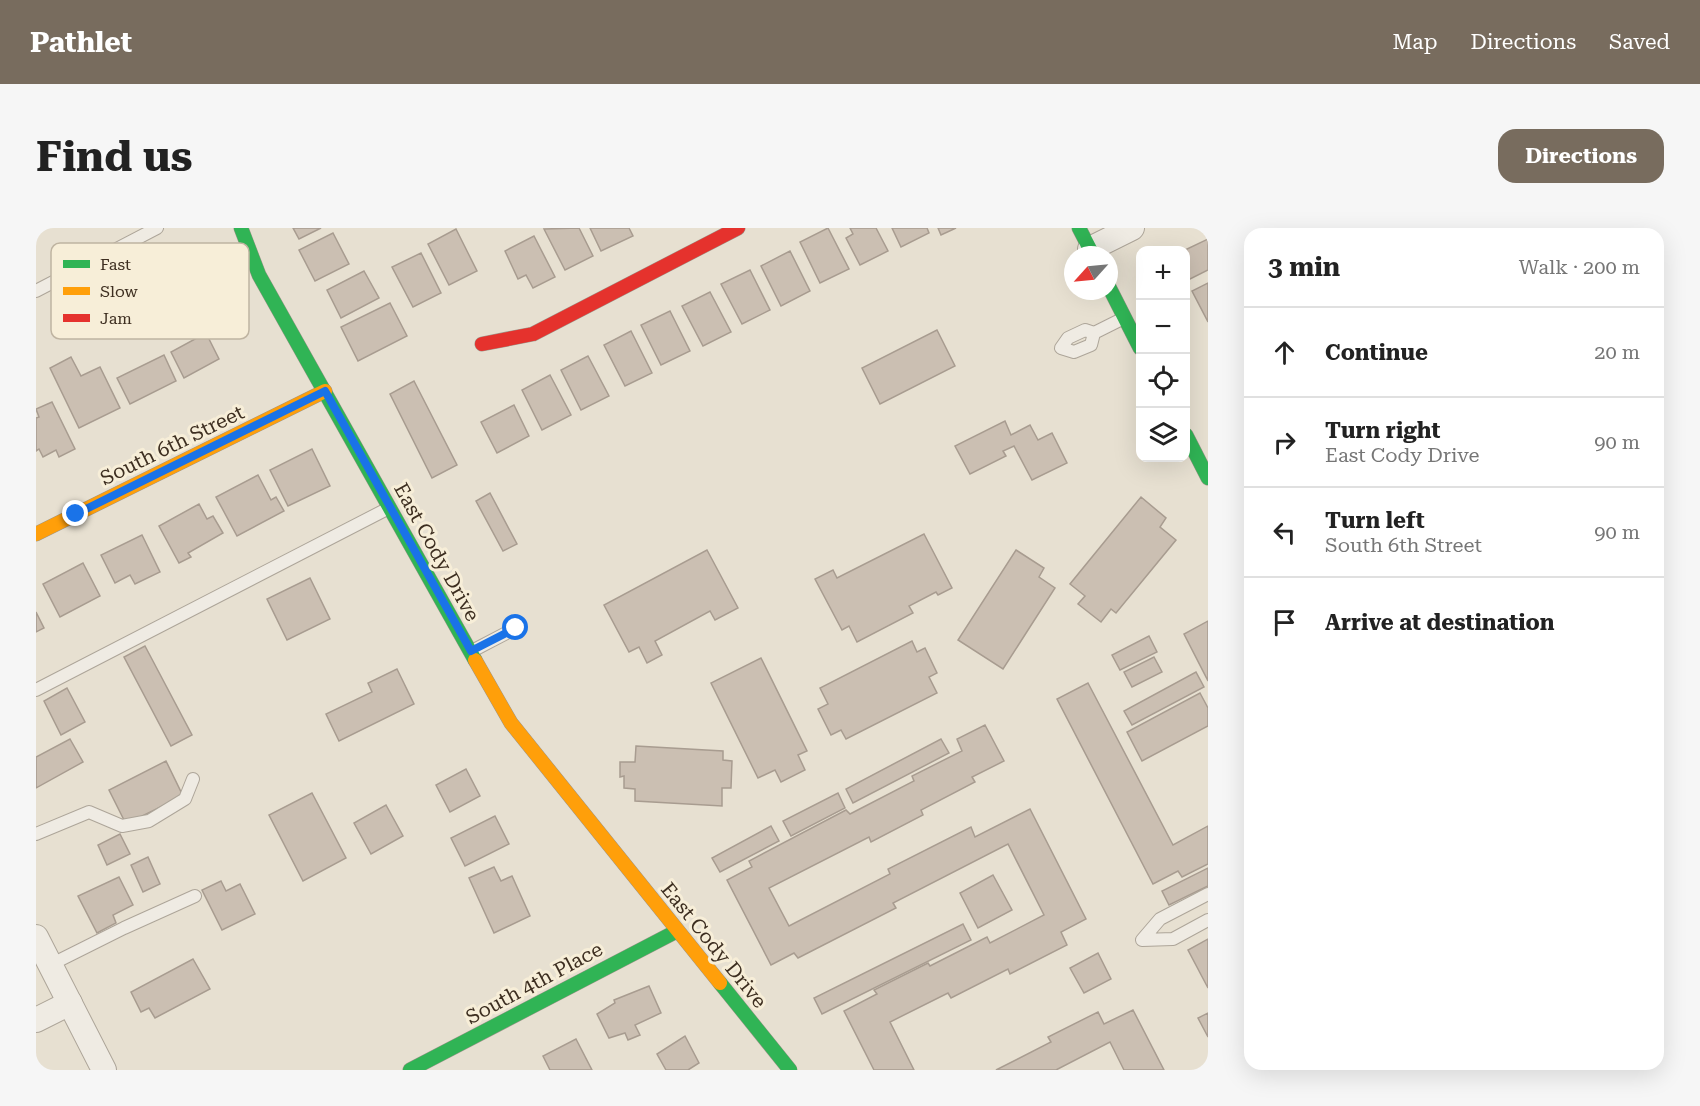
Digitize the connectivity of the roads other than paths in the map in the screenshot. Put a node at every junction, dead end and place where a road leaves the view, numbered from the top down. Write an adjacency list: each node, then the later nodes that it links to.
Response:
1 (157, 228): 5 (lane)
2 (241, 228): 6 (street, East Cody Drive)
3 (1132, 228): 7 (street)
4 (723, 231): 15 (street)
5 (128, 243)
6 (247, 243)
7 (1087, 244)
8 (249, 249): 16 (street, East Cody Drive)
9 (51, 283): 10 (lane)
10 (36, 291)
11 (1116, 300): 12 (street)
12 (1125, 318): 13 (lane); 14 (street)
13 (1094, 333)
14 (1136, 340)
15 (482, 344)
16 (325, 391): 19 (street, East Cody Drive); 20 (street, South 6th Street)
17 (1190, 444): 18 (street)
18 (1208, 478)
19 (390, 508): 22 (street, East Cody Drive); 23 (lane)
20 (36, 534)
21 (516, 628): 22 (lane)
22 (471, 651): 29 (street, East Cody Drive)
23 (36, 690)
24 (193, 779): 25 (lane)
25 (36, 834)
26 (1208, 894): 28 (lane)
27 (195, 896): 31 (lane)
28 (1208, 920)
29 (677, 931): 35 (street, South 4th Place); 36 (street, East Cody Drive)
30 (36, 937): 31 (street)
31 (50, 965): 32 (street)
32 (70, 1003): 33 (street); 34 (street)
33 (36, 1020)
34 (104, 1070)
35 (410, 1070)
36 (790, 1070)

